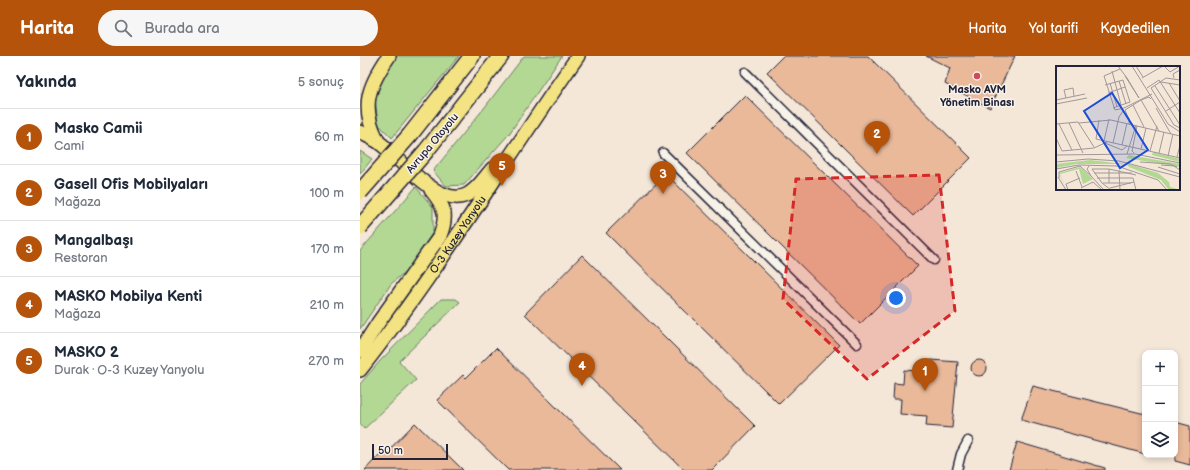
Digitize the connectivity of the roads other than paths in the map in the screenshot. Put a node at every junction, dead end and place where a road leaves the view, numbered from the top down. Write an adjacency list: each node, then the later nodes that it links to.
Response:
1 (388, 56): 6 (main road); 9 (main road)
2 (472, 56): 12 (highway, Avrupa Otoyolu, bridge)
3 (501, 56): 13 (highway, Avrupa Otoyolu, bridge)
4 (578, 56): 8 (main road, O-3 Kuzey Yanyolu)
5 (745, 72): 14 (street)
6 (360, 83)
7 (360, 132): 9 (main road)
8 (524, 133): 11 (main road); 17 (main road, O-3 Kuzey Yanyolu)
9 (381, 144): 11 (main road)
10 (663, 153): 15 (street)
11 (426, 184): 16 (main road, O-3 Kuzey Yanyolu)
12 (360, 192)
13 (360, 227)
14 (934, 260)
15 (857, 344)
16 (360, 351)
17 (360, 370)
18 (968, 441): 19 (street)
19 (957, 470)

